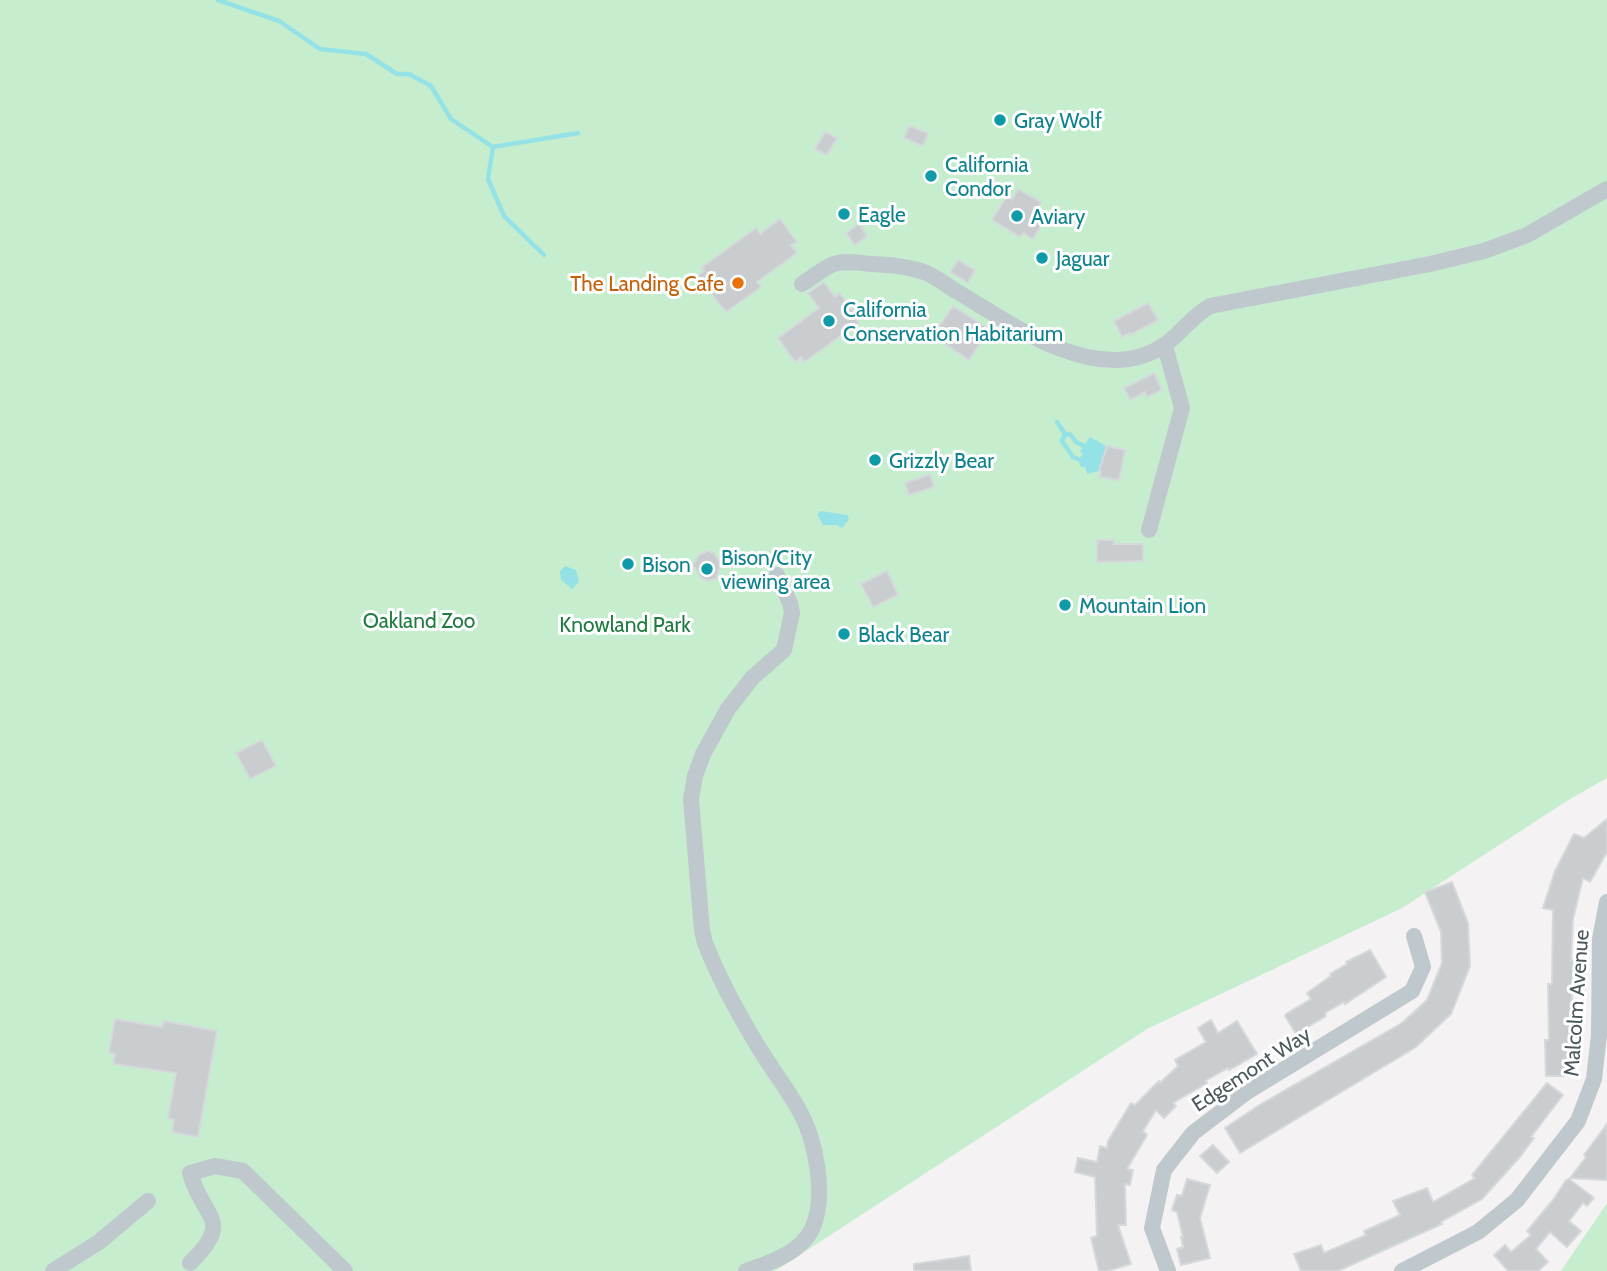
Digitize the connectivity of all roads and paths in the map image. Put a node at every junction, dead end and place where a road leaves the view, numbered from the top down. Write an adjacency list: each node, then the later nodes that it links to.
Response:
1 (1607, 189): 3 (street)
2 (802, 284): 3 (street)
3 (1166, 346): 4 (street)
4 (1149, 530)
5 (777, 575): 13 (street)
6 (1607, 902): 10 (street, Malcolm Avenue)
7 (1414, 936): 14 (street, Edgemont Way)
8 (148, 1201): 11 (street)
9 (190, 1263): 12 (street)
10 (1427, 1266): 15 (street, Malcolm Avenue)
11 (54, 1271)
12 (345, 1271)
13 (746, 1271)
14 (1168, 1271)
15 (1402, 1271)

